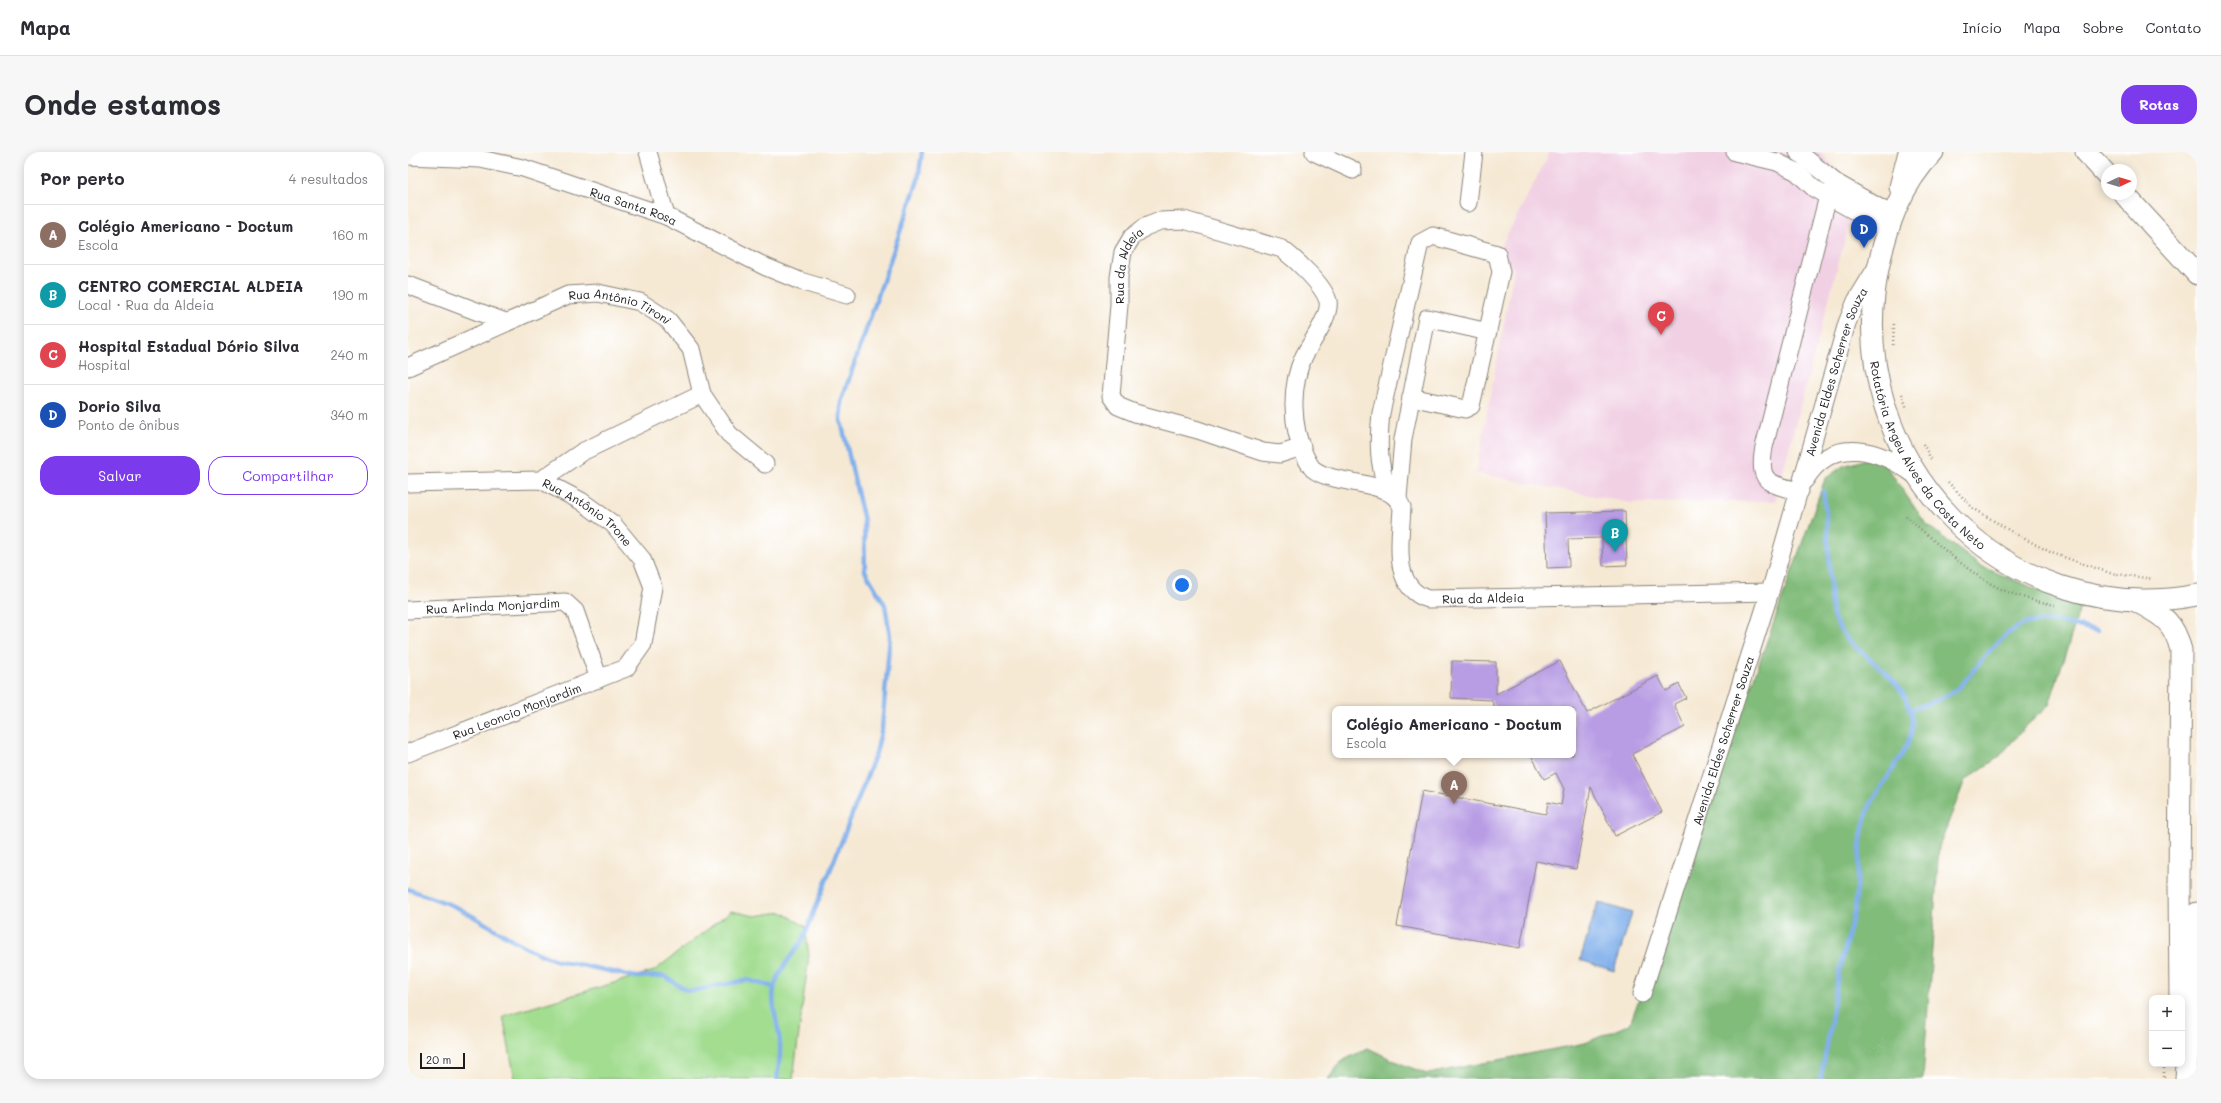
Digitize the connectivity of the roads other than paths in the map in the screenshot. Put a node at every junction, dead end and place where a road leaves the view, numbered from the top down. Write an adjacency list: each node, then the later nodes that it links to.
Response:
1 (648, 152): 15 (street)
2 (1314, 152): 11 (street)
3 (1474, 152): 14 (street)
4 (1735, 152): 12 (street)
5 (1798, 152): 16 (street)
6 (1909, 152): 16 (main road)
7 (1933, 152): 16 (main road, Rotatória Argeu Alves da Costa Neto)
8 (2086, 152): 10 (main road)
9 (408, 156): 15 (street, Rua Santa Rosa)
10 (2101, 168)
11 (1353, 170)
12 (1828, 196): 16 (street); 31 (street)
13 (2129, 200): 18 (main road)
14 (1468, 203)
15 (666, 216): 20 (street, Rua Santa Rosa)
16 (1892, 217): 17 (main road, Rotatória Argeu Alves da Costa Neto)
17 (1880, 260): 28 (main road, Rotatória Argeu Alves da Costa Neto); 31 (street, Avenida Eldes Scherrer Souza)
18 (2196, 274)
19 (408, 285): 21 (street)
20 (847, 295)
21 (505, 322): 23 (street, Rua Antônio Tironi); 24 (street, Rua Antônio Tironi)
22 (1488, 332): 25 (street); 25 (street); 32 (street)
23 (408, 367)
24 (702, 394): 27 (street, Rua Antônio Tironi); 29 (street)
25 (1411, 397): 32 (street)
26 (1302, 447): 26 (street, Rua da Aldeia); 32 (street, Rua da Aldeia)
27 (765, 464)
28 (1916, 476): 31 (street, Avenida Eldes Scherrer Souza); 35 (main road, Rotatória Argeu Alves da Costa Neto)
29 (541, 480): 30 (street, Rua Antônio Trone); 37 (street, Rua Antônio Trone)
30 (408, 483)
31 (1800, 489): 33 (street, Avenida Eldes Scherrer Souza)
32 (1393, 495): 33 (street, Rua da Aldeia)
33 (1770, 592): 41 (street, Avenida Eldes Scherrer Souza)
34 (2197, 594): 35 (main road, Rotatória Argeu Alves da Costa Neto)
35 (2134, 600): 42 (main road)
36 (408, 610): 38 (street, Rua Arlinda Monjardim)
37 (626, 668): 38 (street, Rua Leoncio Monjardim)
38 (599, 679): 39 (street, Rua Leoncio Monjardim)
39 (408, 753)
40 (2197, 913): 44 (main road)
41 (1642, 994)
42 (2180, 995)
43 (2184, 1067): 44 (main road)
44 (2185, 1079)

